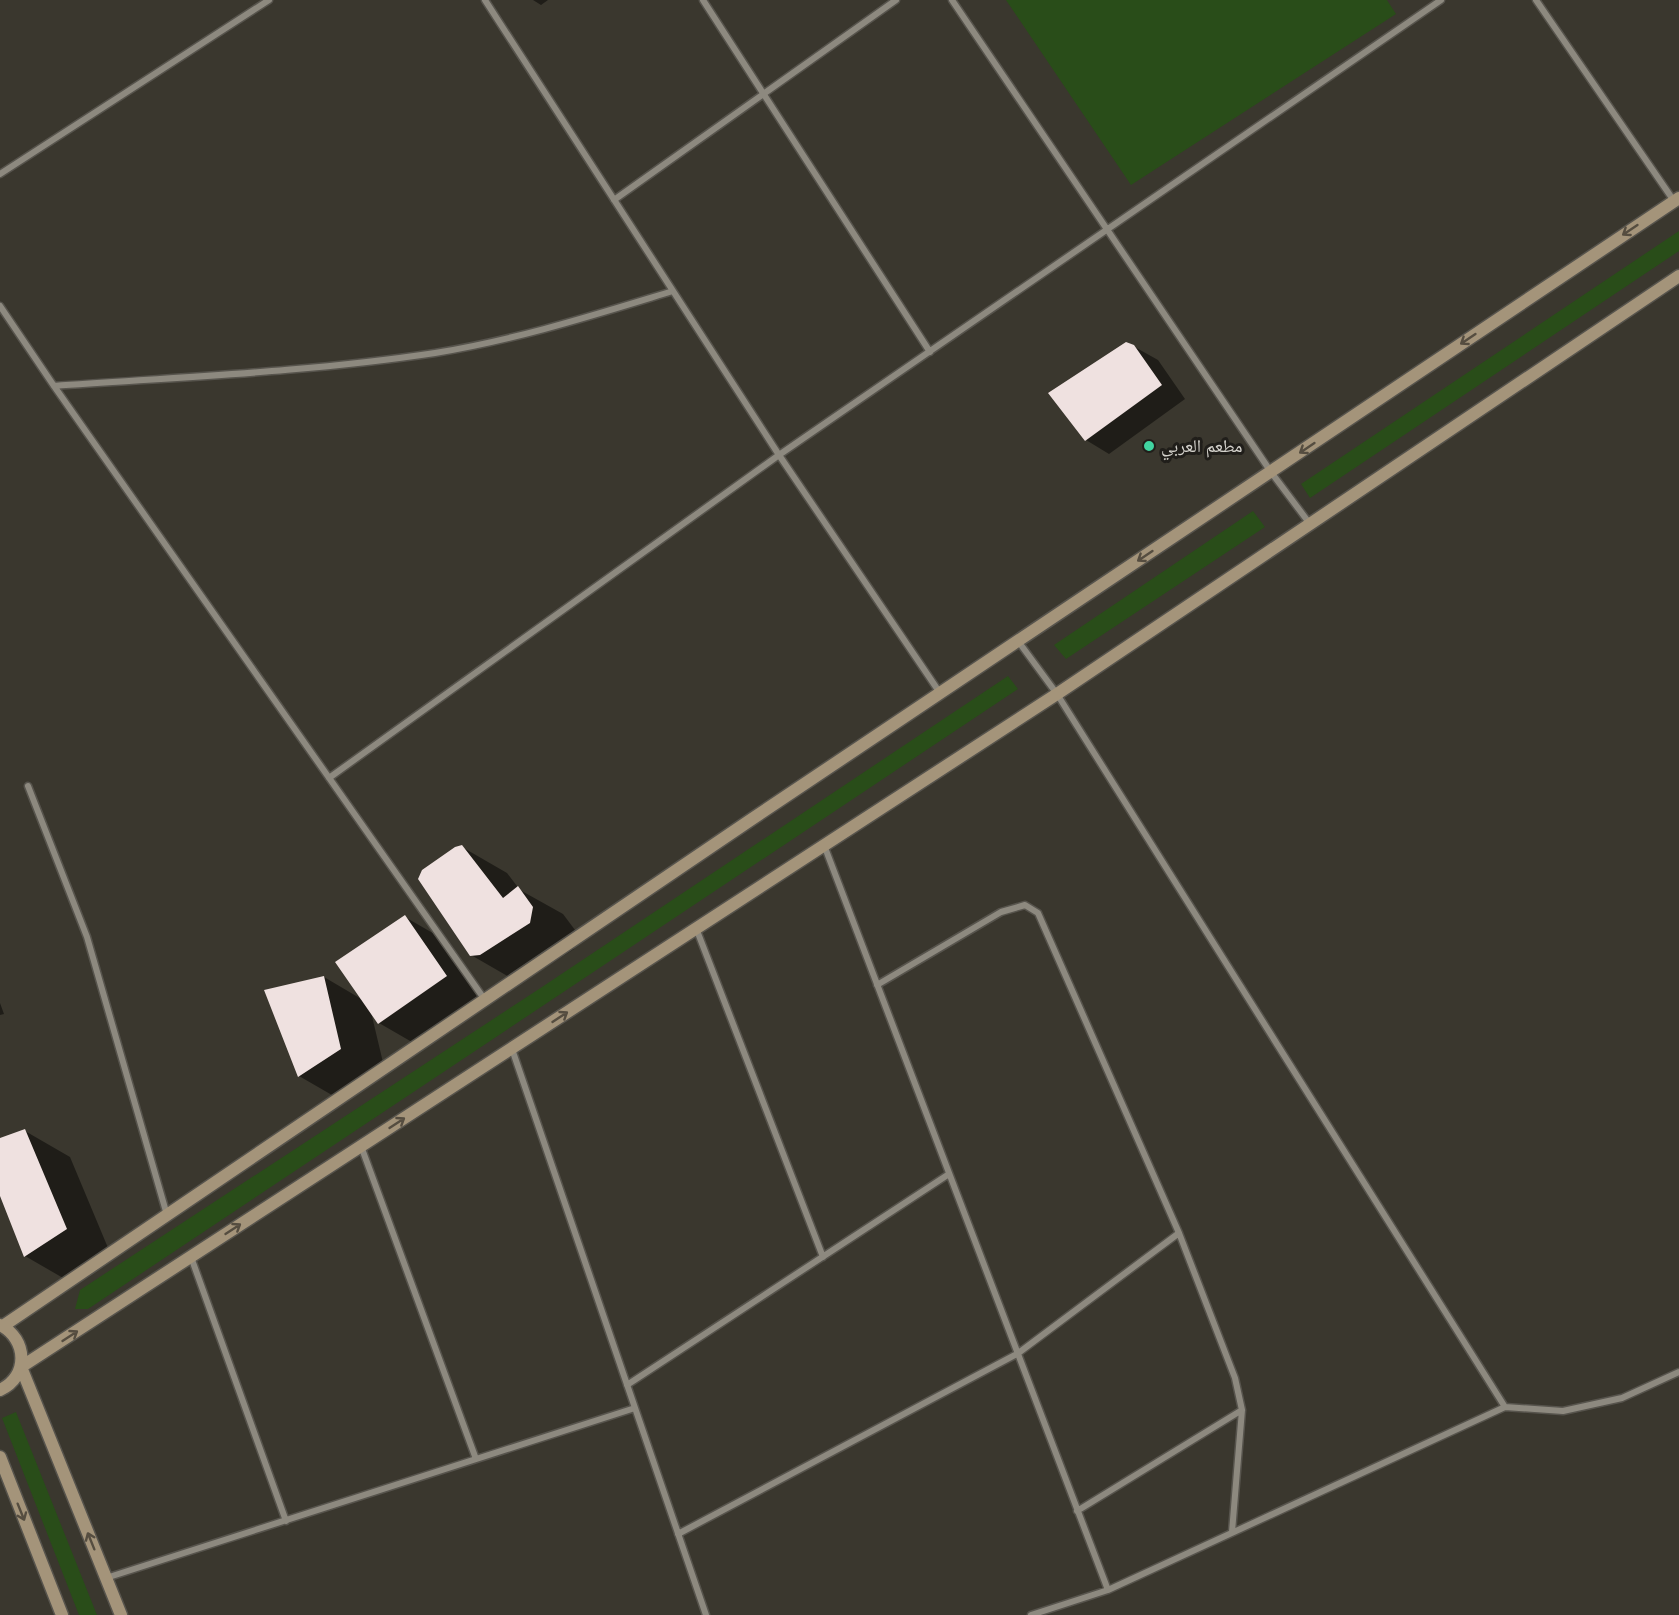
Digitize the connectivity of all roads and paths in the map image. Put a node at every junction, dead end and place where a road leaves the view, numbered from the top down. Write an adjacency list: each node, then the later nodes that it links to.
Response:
1 (268, 0): 9 (street)
2 (485, 0): 11 (street)
3 (703, 0): 8 (street)
4 (896, 0): 8 (street)
5 (952, 0): 12 (street)
6 (1441, 0): 12 (street)
7 (1536, 0): 10 (street)
8 (764, 94): 11 (street); 16 (street)
9 (0, 174)
10 (1676, 199): 19 (main road, one-way to 19)
11 (614, 200): 14 (street)
12 (1107, 230): 16 (street); 19 (street)
13 (1679, 276): 20 (main road)
14 (673, 291): 17 (street); 18 (street)
15 (0, 306): 17 (street)
16 (930, 352): 18 (street)
17 (54, 386): 24 (street)
18 (779, 455): 22 (street); 24 (street)
19 (1271, 472): 20 (street); 21 (main road, one-way to 21)
20 (1310, 524): 23 (main road)
21 (1018, 641): 22 (main road); 23 (street)
22 (940, 693): 29 (main road)
23 (1057, 694): 26 (main road); 43 (street)
24 (329, 778): 29 (street)
25 (28, 786): 33 (street)
26 (824, 845): 27 (main road); 28 (street)
27 (696, 928): 30 (main road, one-way to 27); 36 (street)
28 (877, 985): 32 (street); 34 (street)
29 (485, 1000): 33 (main road)
30 (512, 1049): 31 (main road, one-way to 30); 41 (street)
31 (361, 1146): 35 (main road, one-way to 31); 47 (street)
32 (949, 1174): 36 (street); 38 (street)
33 (167, 1215): 37 (main road)
34 (1179, 1233): 38 (street); 45 (street)
35 (191, 1257): 39 (main road, one-way to 35); 49 (street)
36 (823, 1257): 41 (street)
37 (1, 1324): 39 (main road)
38 (1017, 1354): 48 (street); 51 (street)
39 (21, 1367): 42 (main road); 52 (main road, one-way to 39)
40 (1679, 1372): 43 (street)
41 (627, 1384): 44 (street)
42 (0, 1390)
43 (1505, 1407): 50 (street)
44 (635, 1408): 47 (street); 51 (street)
45 (1242, 1410): 48 (street); 50 (street)
46 (0, 1457): 54 (main road, one-way to 54)
47 (476, 1459): 49 (street)
48 (1077, 1511): 53 (street)
49 (286, 1521): 52 (street)
50 (1232, 1532): 53 (street)
51 (678, 1533): 56 (street)
52 (106, 1578): 55 (main road)
53 (1108, 1590): 57 (street)
54 (62, 1615)
55 (121, 1615)
56 (706, 1615)
57 (1031, 1615)

